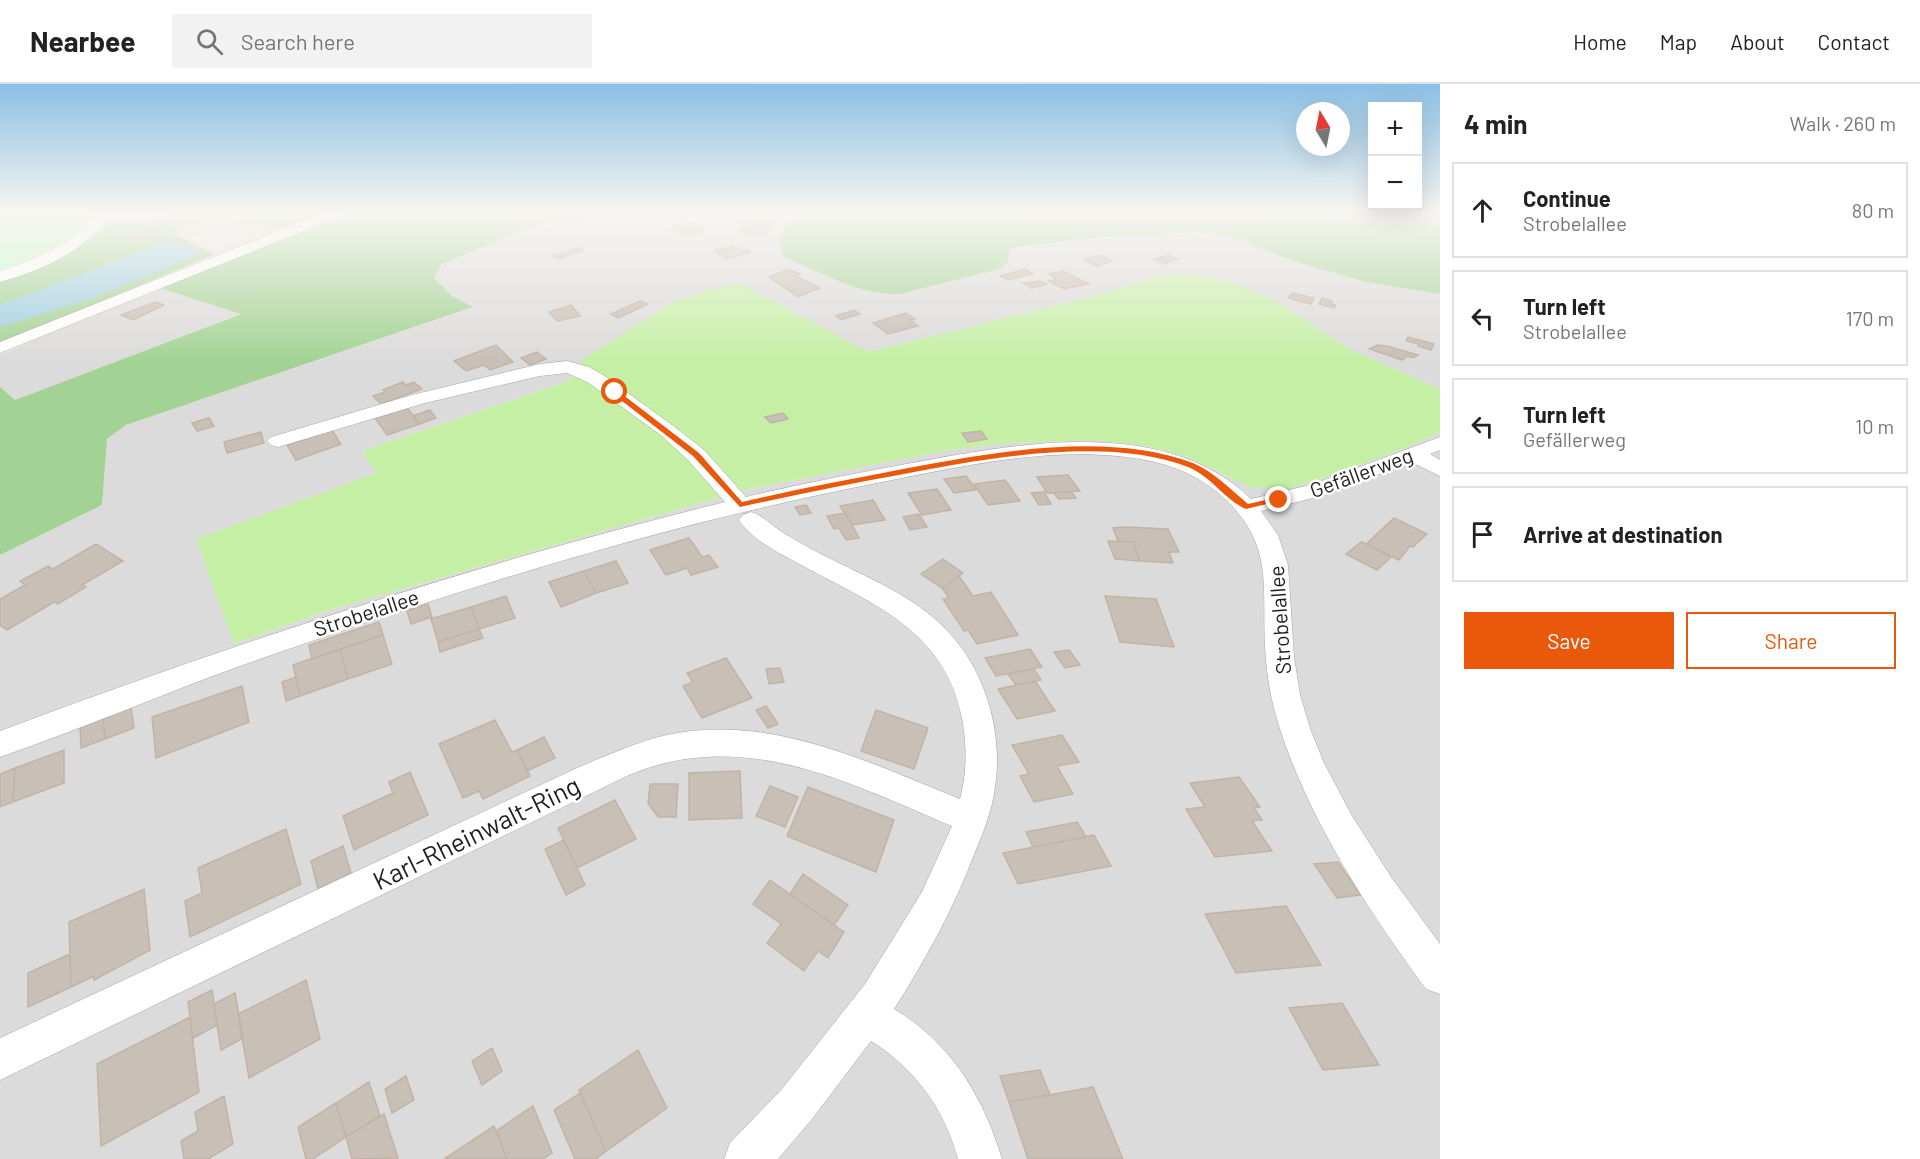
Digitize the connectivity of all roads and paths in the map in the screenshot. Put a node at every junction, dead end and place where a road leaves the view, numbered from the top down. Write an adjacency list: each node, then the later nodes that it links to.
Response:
1 (32, 262): 3 (street)
2 (213, 262): 4 (street)
3 (0, 277)
4 (0, 348)
5 (278, 441): 10 (street)
6 (1440, 443): 7 (street, Gefällerweg)
7 (1413, 454): 8 (street); 9 (street, Gefällerweg)
8 (1440, 469)
9 (1246, 507): 10 (street, Strobelallee); 13 (street, Strobelallee)
10 (745, 512): 11 (street, Strobelallee); 12 (street)
11 (0, 744)
12 (971, 819): 14 (street); 15 (street, Karl-Rheinwalt-Ring)
13 (1440, 975)
14 (866, 1015): 16 (street); 17 (street)
15 (0, 1059)
16 (746, 1159)
17 (980, 1159)

